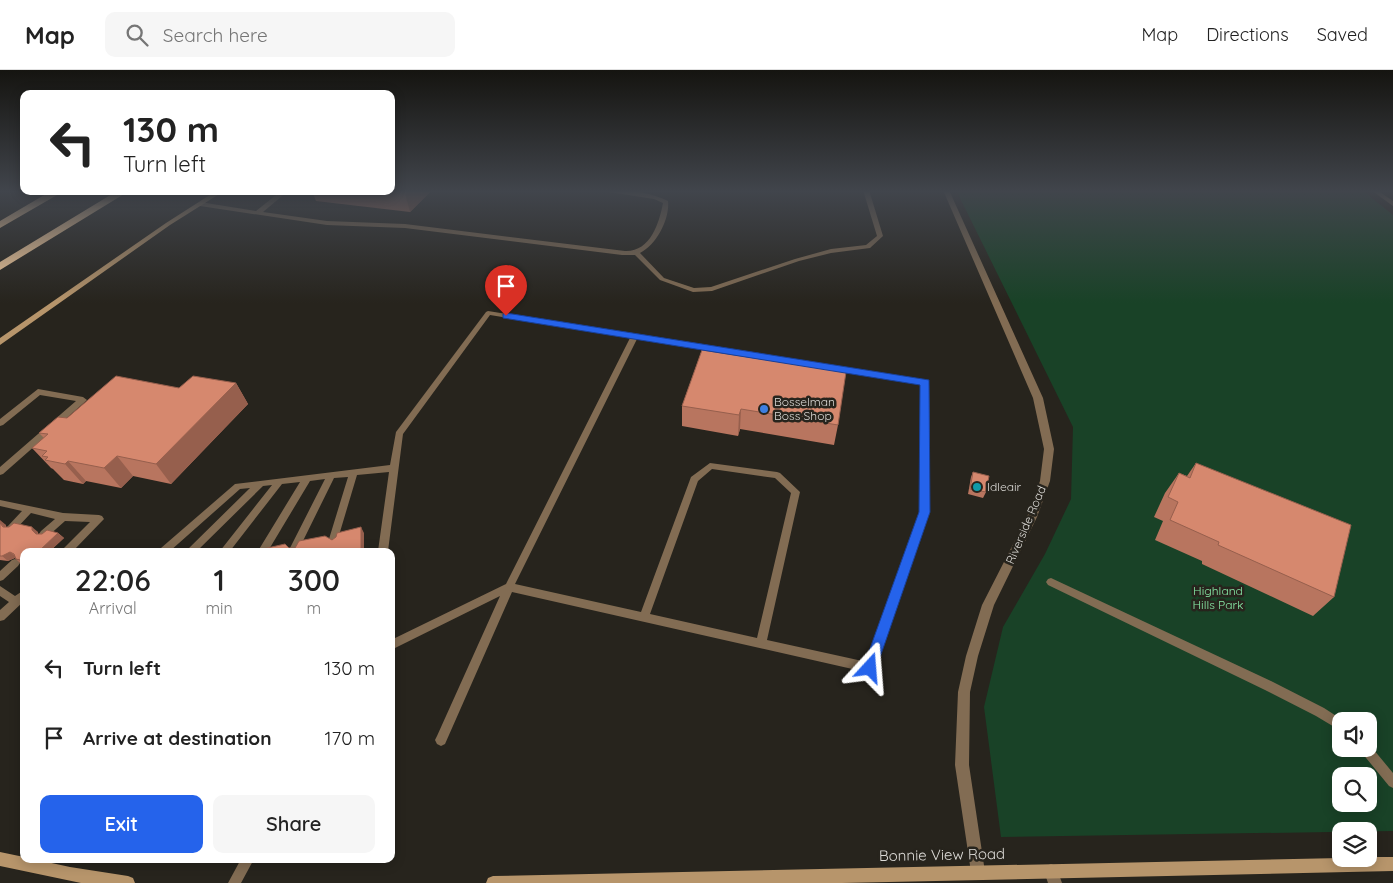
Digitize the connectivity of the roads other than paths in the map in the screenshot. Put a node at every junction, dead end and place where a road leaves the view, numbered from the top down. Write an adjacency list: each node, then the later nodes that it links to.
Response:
1 (64, 228): 8 (highway)
2 (163, 228): 10 (main road)
3 (421, 228): 7 (lane)
4 (657, 228): 7 (lane)
5 (878, 228): 7 (lane)
6 (963, 228): 49 (street, Riverside Road)
7 (637, 252)
8 (0, 267)
9 (635, 336): 12 (lane); 35 (lane); 41 (lane)
10 (0, 342)
11 (0, 423): 13 (lane)
12 (394, 468): 14 (lane); 31 (lane)
13 (0, 472)
14 (354, 472): 15 (lane); 24 (lane)
15 (331, 475): 16 (lane); 30 (lane)
16 (307, 478): 17 (lane); 29 (lane)
17 (280, 481): 18 (lane); 28 (lane)
18 (260, 484): 26 (lane); 27 (lane)
19 (0, 503): 20 (lane)
20 (29, 510): 21 (lane); 22 (lane)
21 (63, 517): 23 (lane); 25 (lane)
22 (12, 527)
23 (44, 534)
24 (334, 539)
25 (70, 548)
26 (167, 548)
27 (194, 548)
28 (227, 548)
29 (265, 548)
30 (295, 548)
31 (384, 548)
32 (15, 563): 33 (lane)
33 (0, 577)
34 (1051, 582): 42 (lane)
35 (510, 588): 39 (lane); 40 (lane); 43 (lane)
36 (0, 590): 37 (lane)
37 (20, 598): 38 (lane)
38 (0, 617)
39 (644, 617): 41 (lane); 41 (lane)
40 (395, 643)
41 (761, 644)
42 (1332, 720)
43 (441, 740)
44 (1373, 757): 45 (lane)
45 (1393, 782)
46 (0, 859): 51 (main road)
47 (246, 863): 52 (lane)
48 (1393, 864): 50 (main road, Bonnie View Road)
49 (978, 872): 50 (main road, Bonnie View Road); 53 (main road, Bonnie View Road)
50 (1053, 877)
51 (128, 883)
52 (234, 883)
53 (493, 883)

